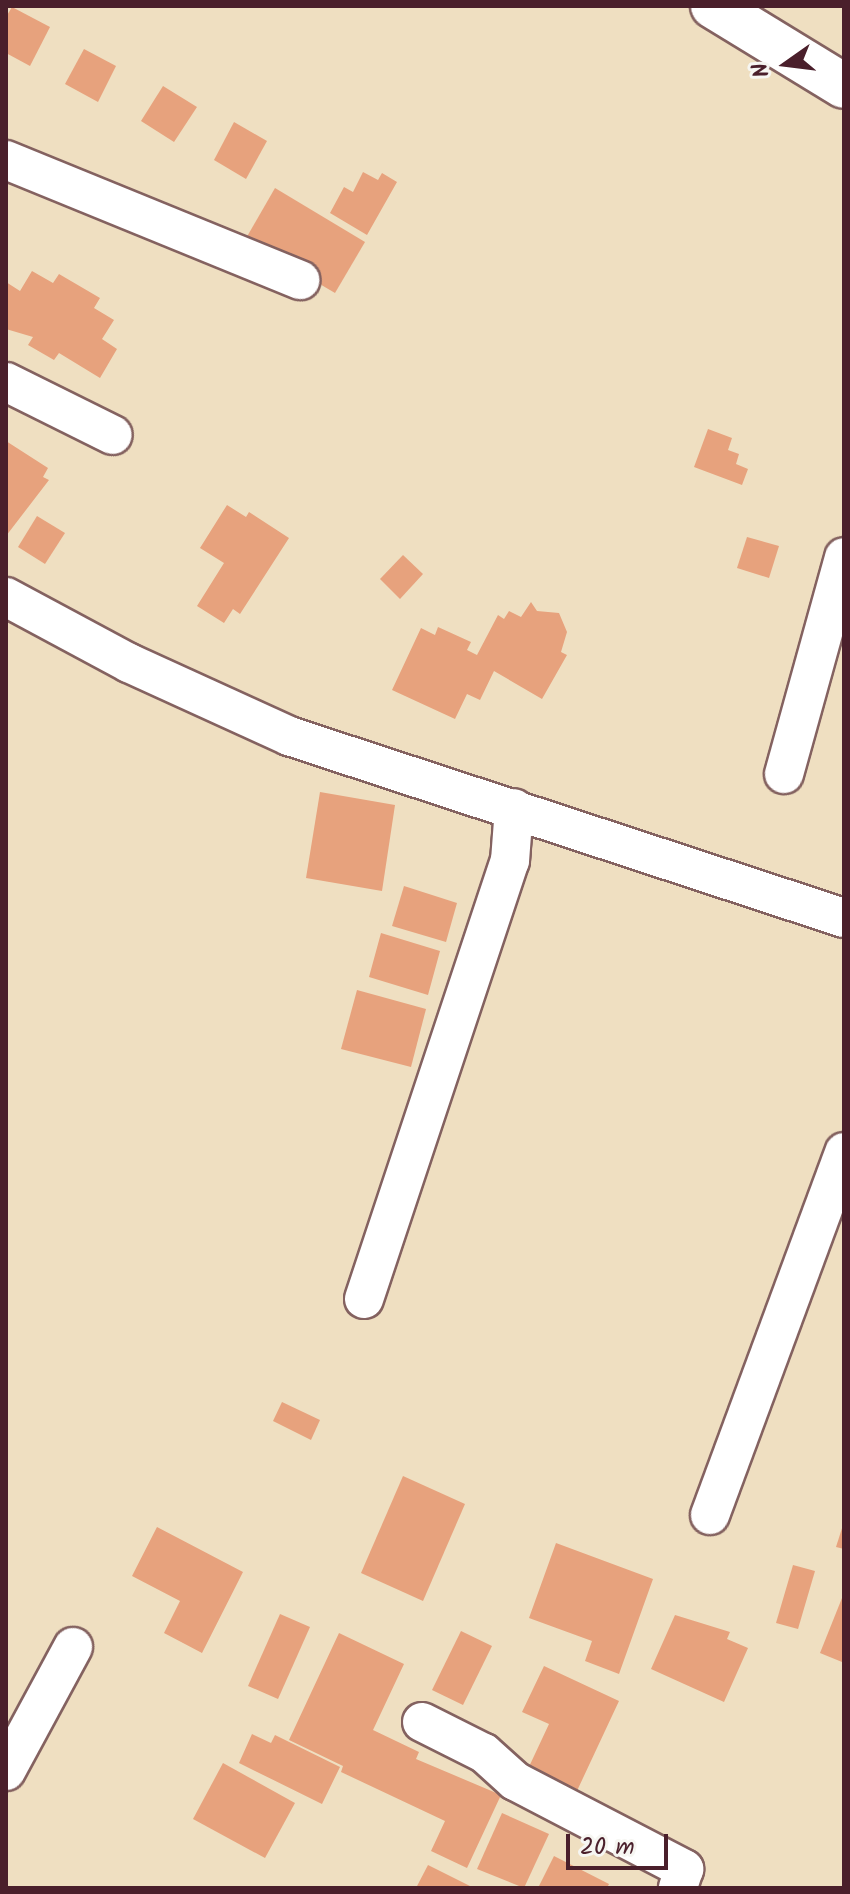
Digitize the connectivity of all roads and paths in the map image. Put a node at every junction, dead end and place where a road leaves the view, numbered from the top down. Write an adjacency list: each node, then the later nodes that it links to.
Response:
1 (713, 6): 2 (main road)
2 (844, 86)
3 (6, 160): 4 (street)
4 (300, 280)
5 (6, 382): 6 (street)
6 (113, 435)
7 (844, 557): 9 (street)
8 (6, 597): 10 (street)
9 (784, 774)
10 (514, 808): 11 (street); 13 (street)
11 (844, 918)
12 (844, 1152): 14 (street)
13 (364, 1299)
14 (710, 1515)
15 (73, 1647): 17 (street)
16 (422, 1722): 18 (street)
17 (6, 1771)
18 (681, 1879)

